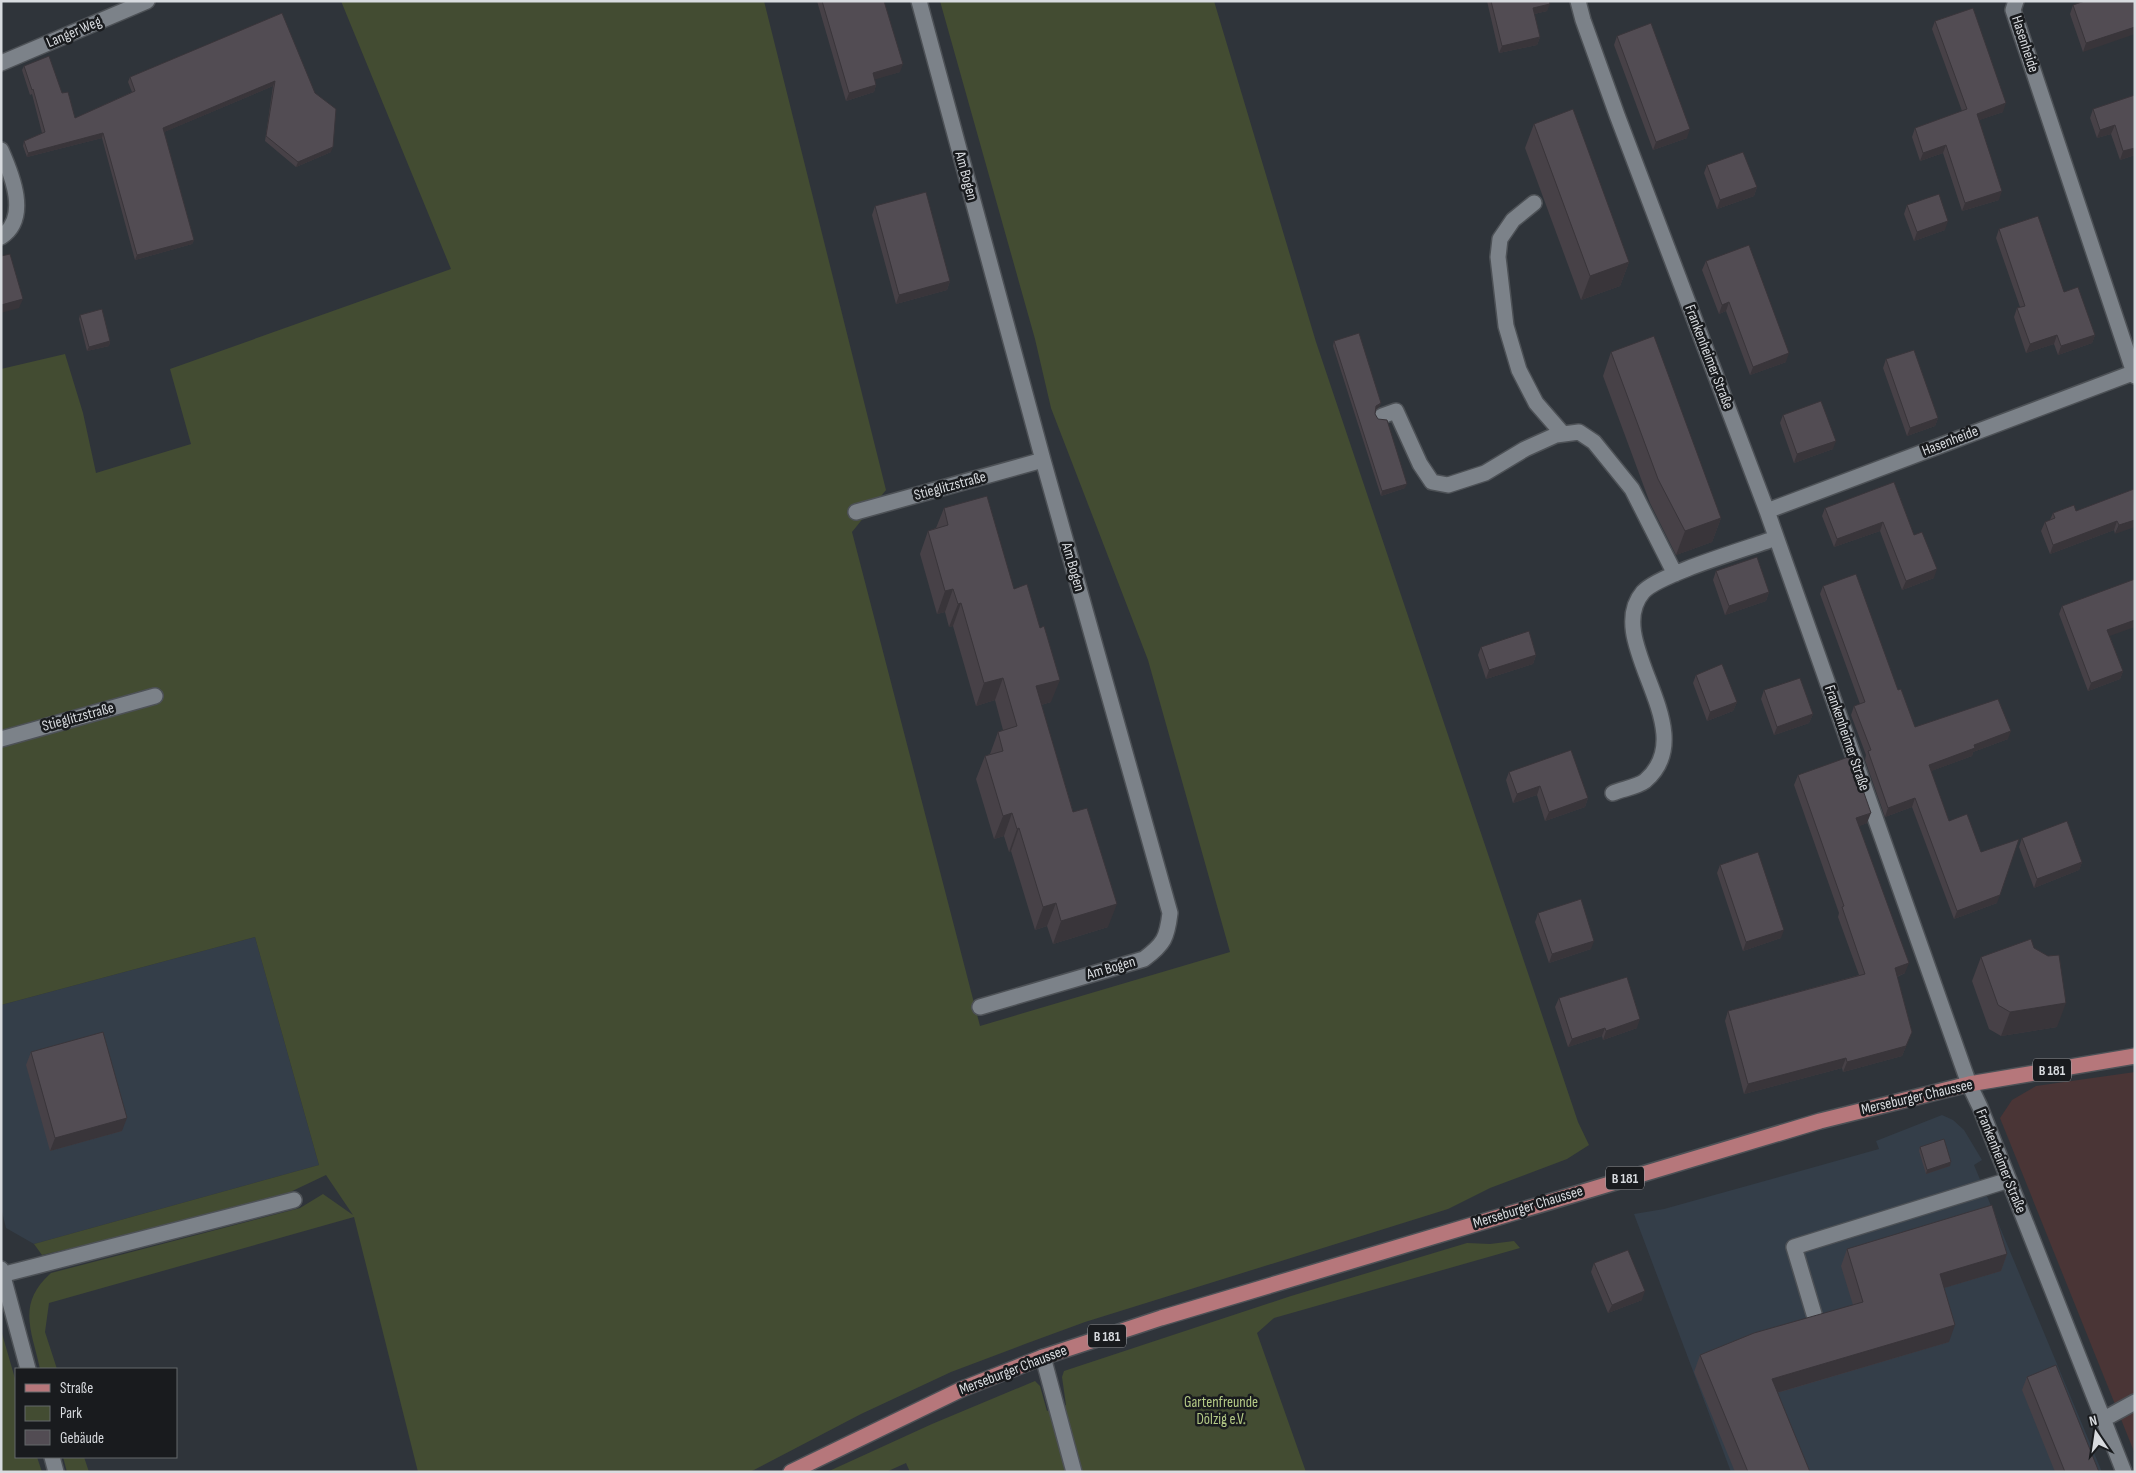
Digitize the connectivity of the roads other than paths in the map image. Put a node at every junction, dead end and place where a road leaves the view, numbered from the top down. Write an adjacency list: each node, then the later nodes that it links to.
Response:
1 (147, 1): 5 (street, Langer Weg)
2 (919, 1): 12 (street, Am Bogen)
3 (1578, 1): 13 (street, Frankenheimer Straße)
4 (2016, 1): 9 (street, Hasenheide)
5 (1, 63)
6 (1, 150): 8 (street)
7 (1534, 203): 11 (street)
8 (1, 237)
9 (2134, 373): 13 (street, Hasenheide)
10 (1382, 416): 11 (street)
11 (1563, 434): 16 (street)
12 (1043, 460): 14 (street, Stieglitzstraße); 20 (street, Am Bogen)
13 (1766, 511): 15 (street, Frankenheimer Straße)
14 (856, 512)
15 (1776, 538): 16 (street); 22 (street, Frankenheimer Straße)
16 (1675, 574): 19 (street)
17 (155, 696): 18 (street, Stieglitzstraße)
18 (1, 738)
19 (1613, 793)
20 (980, 1007)
21 (2135, 1056): 22 (main road, Merseburger Chaussee / B 181)
22 (1969, 1084): 23 (street, Frankenheimer Straße); 27 (main road, Merseburger Chaussee / B 181)
23 (2008, 1180): 26 (street); 30 (street, Frankenheimer Straße)
24 (294, 1200): 25 (street)
25 (2, 1273): 28 (street)
26 (1814, 1314)
27 (1043, 1357): 33 (main road, Merseburger Chaussee / B 181); 34 (street)
28 (28, 1368)
29 (2135, 1402): 30 (street)
30 (2104, 1419): 35 (street, Frankenheimer Straße)
31 (52, 1458): 32 (street)
32 (56, 1472)
33 (791, 1472)
34 (1074, 1472)
35 (2124, 1472)

